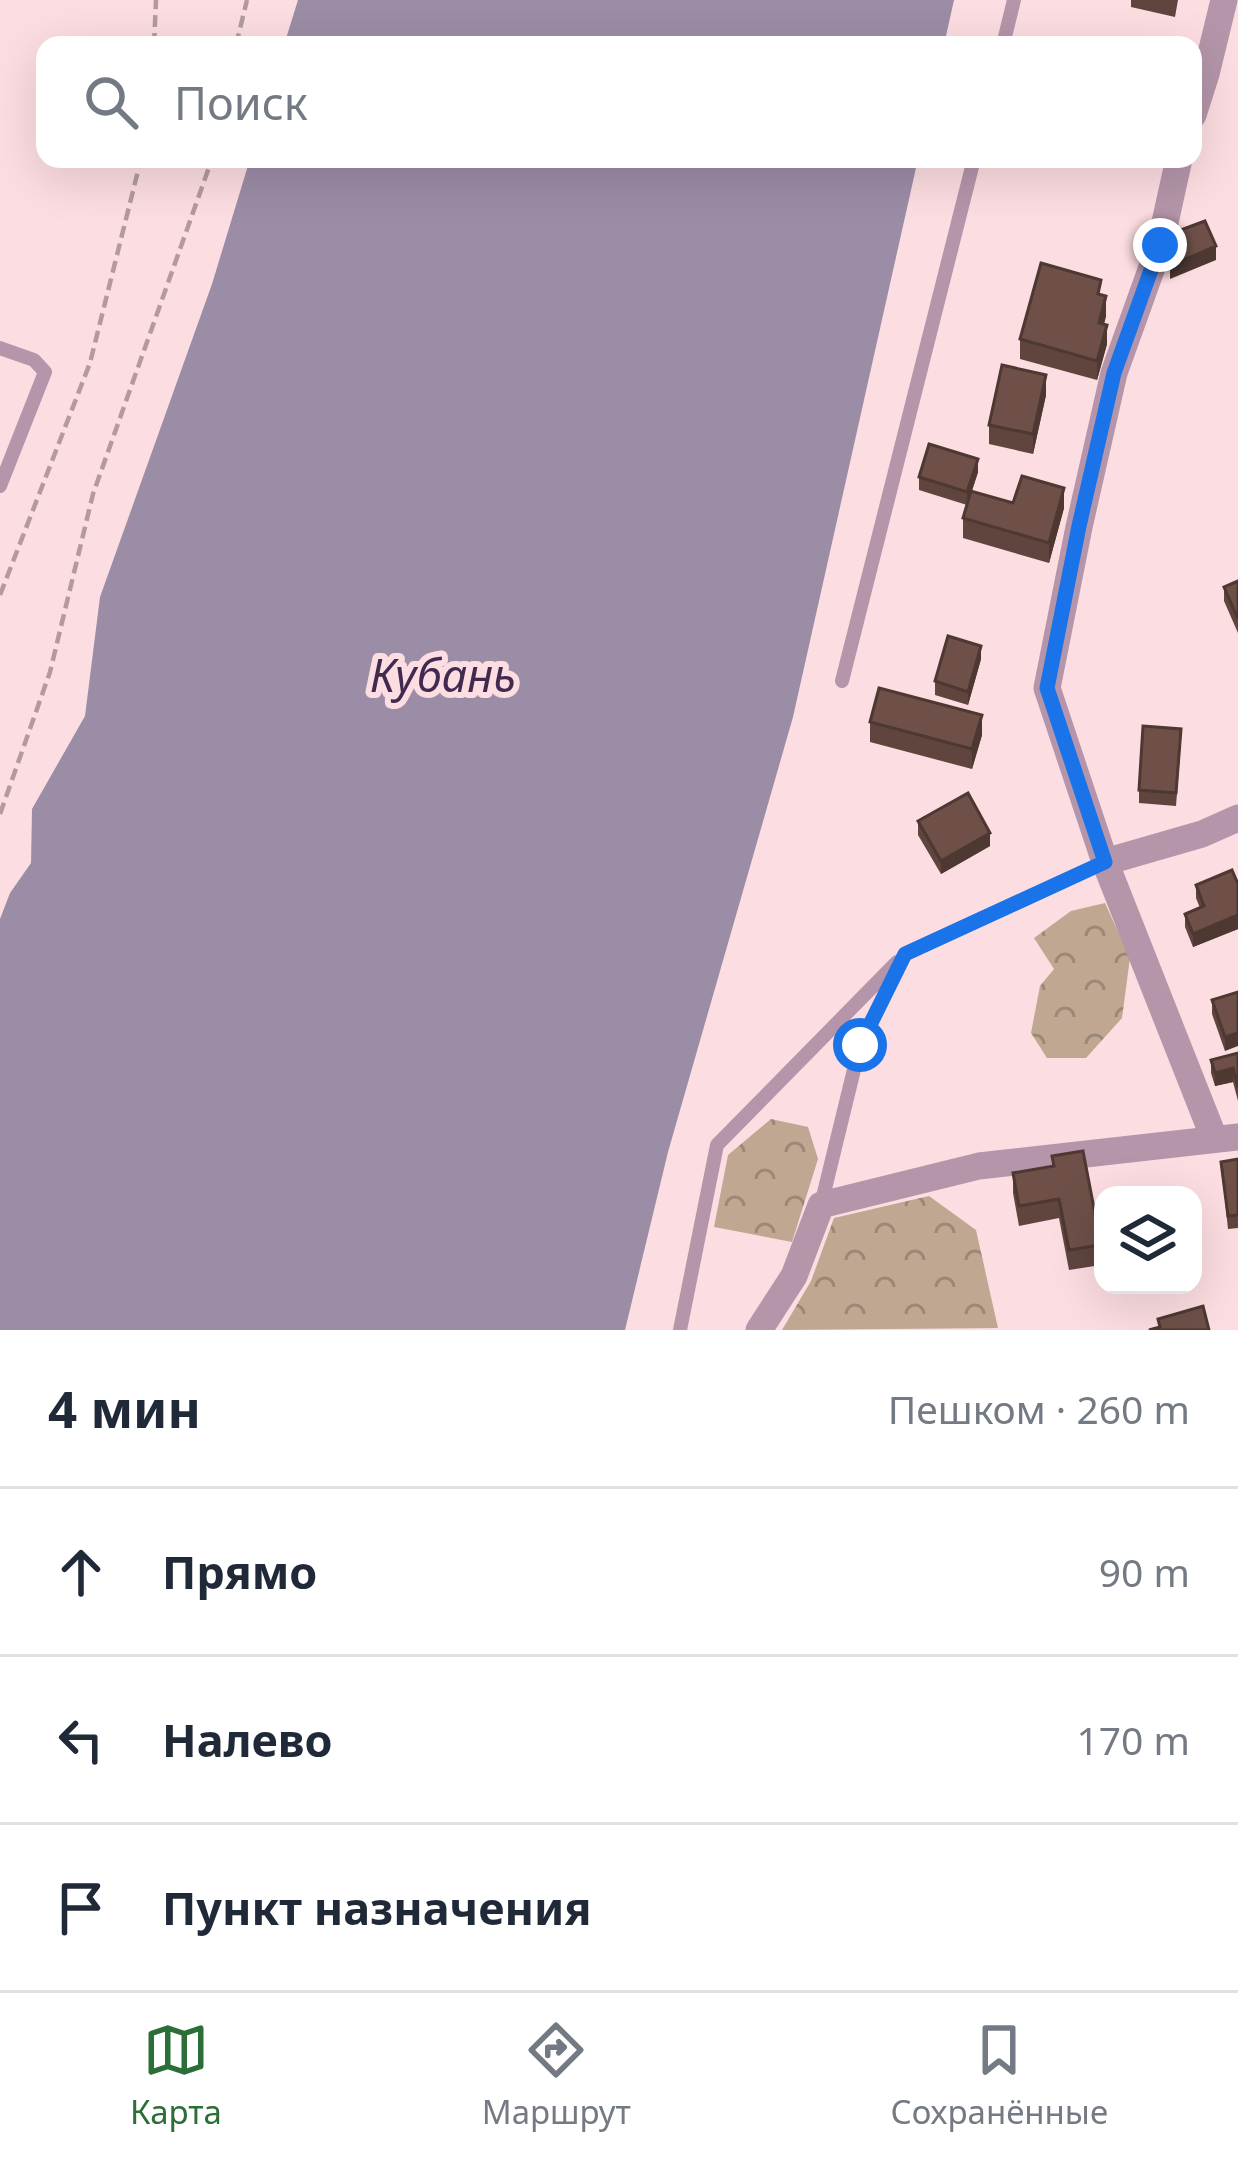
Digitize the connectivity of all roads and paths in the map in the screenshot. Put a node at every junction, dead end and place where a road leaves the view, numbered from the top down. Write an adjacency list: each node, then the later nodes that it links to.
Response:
1 (156, 0): 5 (path)
2 (247, 0): 6 (path)
3 (1014, 0): 7 (lane)
4 (1224, 0): 9 (street)
5 (154, 36)
6 (238, 36)
7 (1005, 36)
8 (1238, 60): 9 (street)
9 (1206, 74): 10 (street)
10 (1202, 87)
11 (139, 168): 17 (path)
12 (209, 168): 19 (path)
13 (972, 168): 18 (lane)
14 (1177, 168): 21 (street)
15 (0, 348): 16 (lane)
16 (0, 486)
17 (0, 595)
18 (842, 681)
19 (0, 814)
20 (1238, 818): 21 (street)
21 (1105, 862): 22 (lane); 23 (street)
22 (905, 954): 24 (lane); 25 (lane)
23 (1226, 1138): 24 (street)
24 (821, 1204): 26 (street)
25 (680, 1330)
26 (759, 1330)

